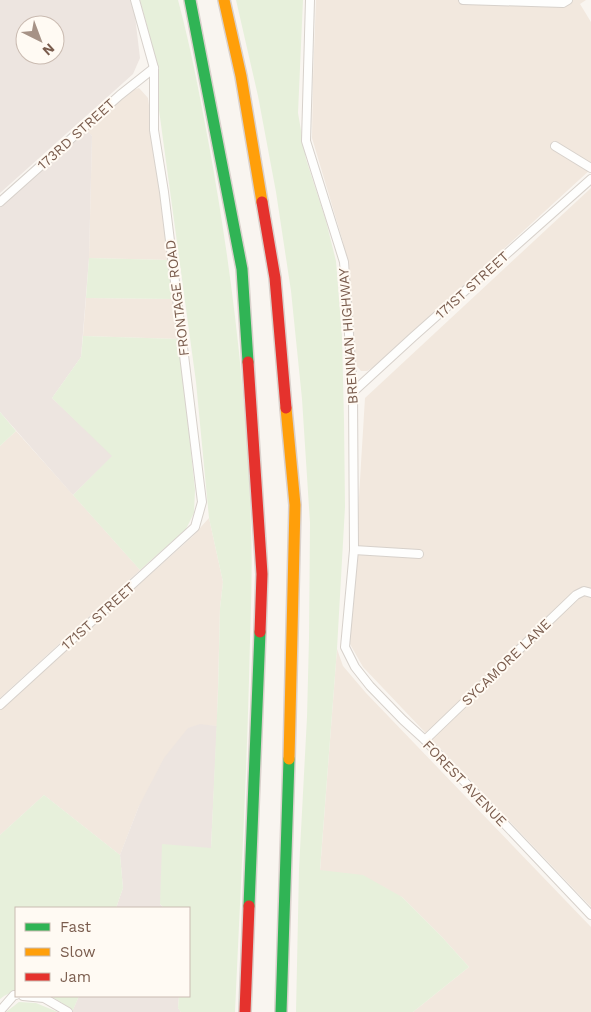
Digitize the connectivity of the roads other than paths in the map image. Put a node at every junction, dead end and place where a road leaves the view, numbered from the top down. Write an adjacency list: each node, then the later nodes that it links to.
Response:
1 (135, 0): 7 (street, FRONTAGE ROAD)
2 (190, 0): 25 (highway)
3 (224, 0): 26 (highway)
4 (310, 0): 12 (street, BRENNAN HIGHWAY)
5 (463, 0): 6 (street)
6 (568, 0)
7 (154, 68): 11 (street, 173RD STREET); 13 (street, FRONTAGE ROAD)
8 (555, 146): 9 (street)
9 (591, 168)
10 (591, 179): 12 (street, 171ST STREET)
11 (0, 202)
12 (353, 392): 14 (street, BRENNAN HIGHWAY)
13 (195, 527): 18 (street, 171ST STREET)
14 (354, 550): 15 (street); 17 (street, BRENNAN HIGHWAY)
15 (419, 554)
16 (591, 593): 19 (street, SYCAMORE LANE)
17 (345, 647): 19 (street, FOREST AVENUE)
18 (0, 704)
19 (425, 740): 20 (street, FOREST AVENUE)
20 (591, 915)
21 (15, 995): 23 (street)
22 (34, 997): 24 (street)
23 (0, 1011)
24 (68, 1012)
25 (246, 1012)
26 (280, 1012)

